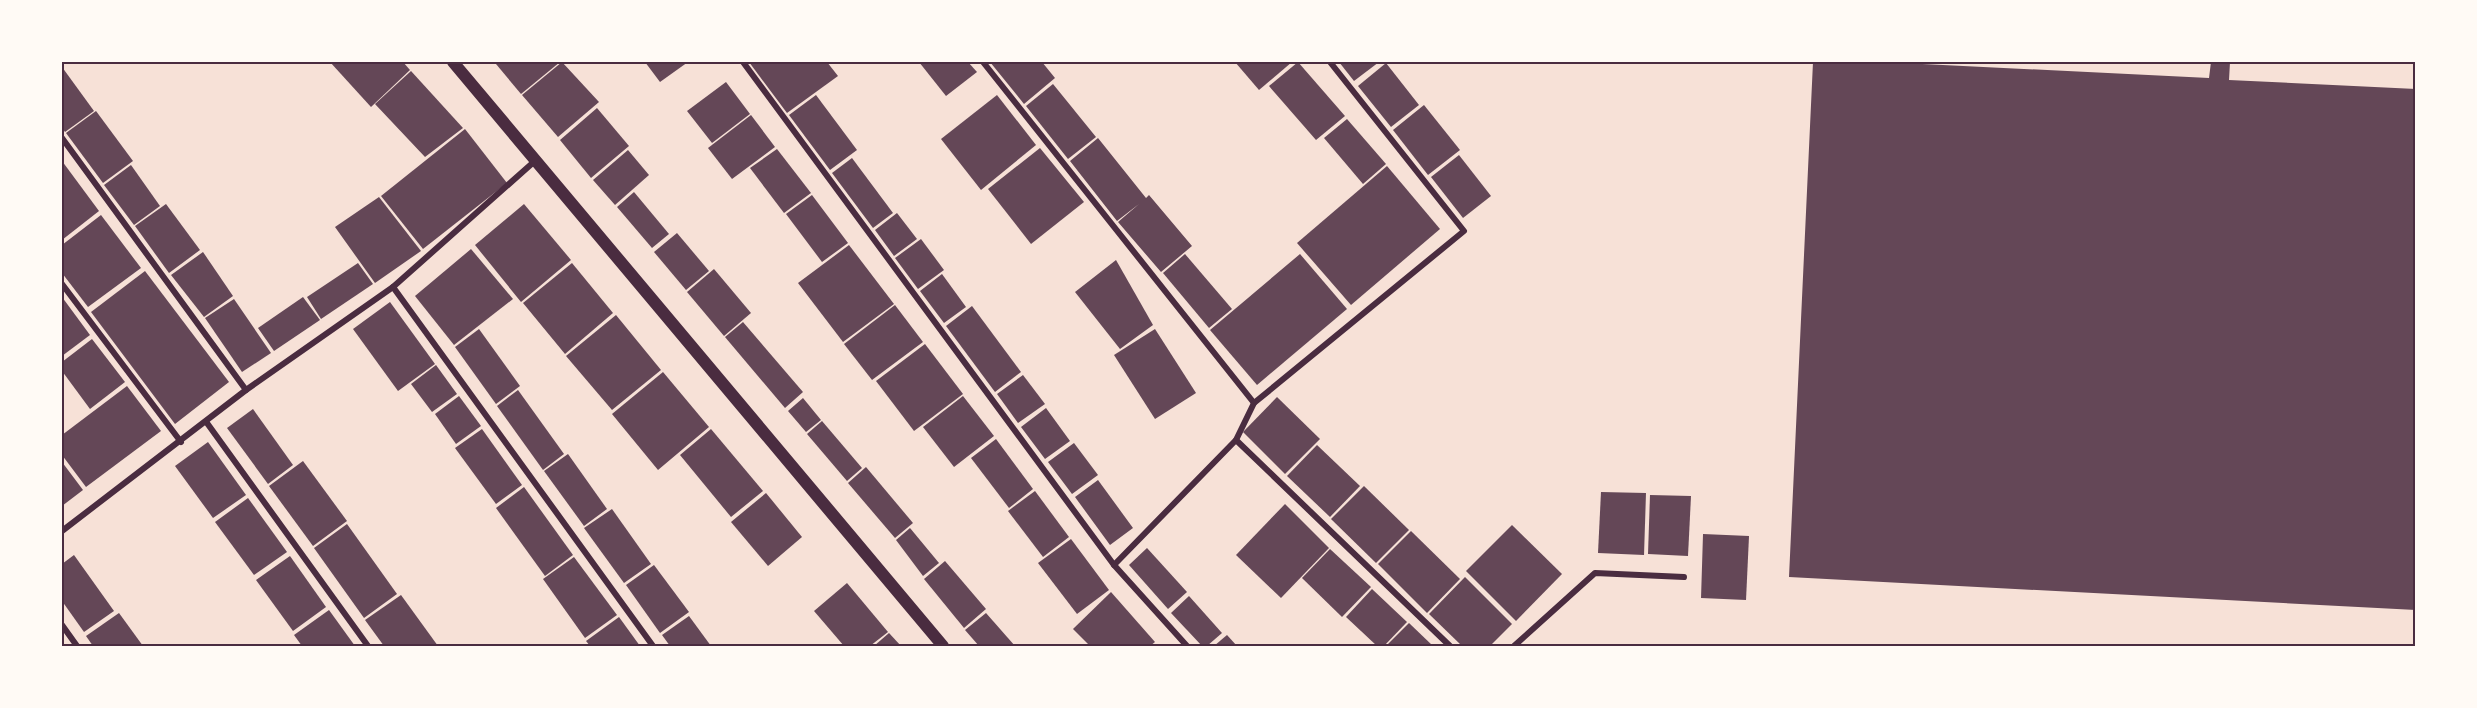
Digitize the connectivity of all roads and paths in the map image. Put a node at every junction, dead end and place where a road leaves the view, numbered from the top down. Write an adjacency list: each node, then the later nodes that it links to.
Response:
1 (453, 62): 6 (main road)
2 (743, 62): 15 (street)
3 (983, 62): 10 (street)
4 (1330, 62): 10 (street)
5 (62, 138): 9 (street)
6 (537, 160): 8 (street); 21 (main road)
7 (62, 284): 13 (street)
8 (393, 287): 9 (street); 20 (street)
9 (246, 390): 11 (street)
10 (1254, 403): 12 (street)
11 (207, 423): 13 (street); 19 (street)
12 (1236, 440): 15 (street); 23 (street)
13 (181, 442): 14 (street)
14 (62, 531)
15 (1114, 565): 22 (street)
16 (1683, 577): 24 (street)
17 (62, 626): 18 (street)
18 (76, 646)
19 (369, 646)
20 (653, 646)
21 (943, 646)
22 (1187, 646)
23 (1450, 646)
24 (1514, 646)

